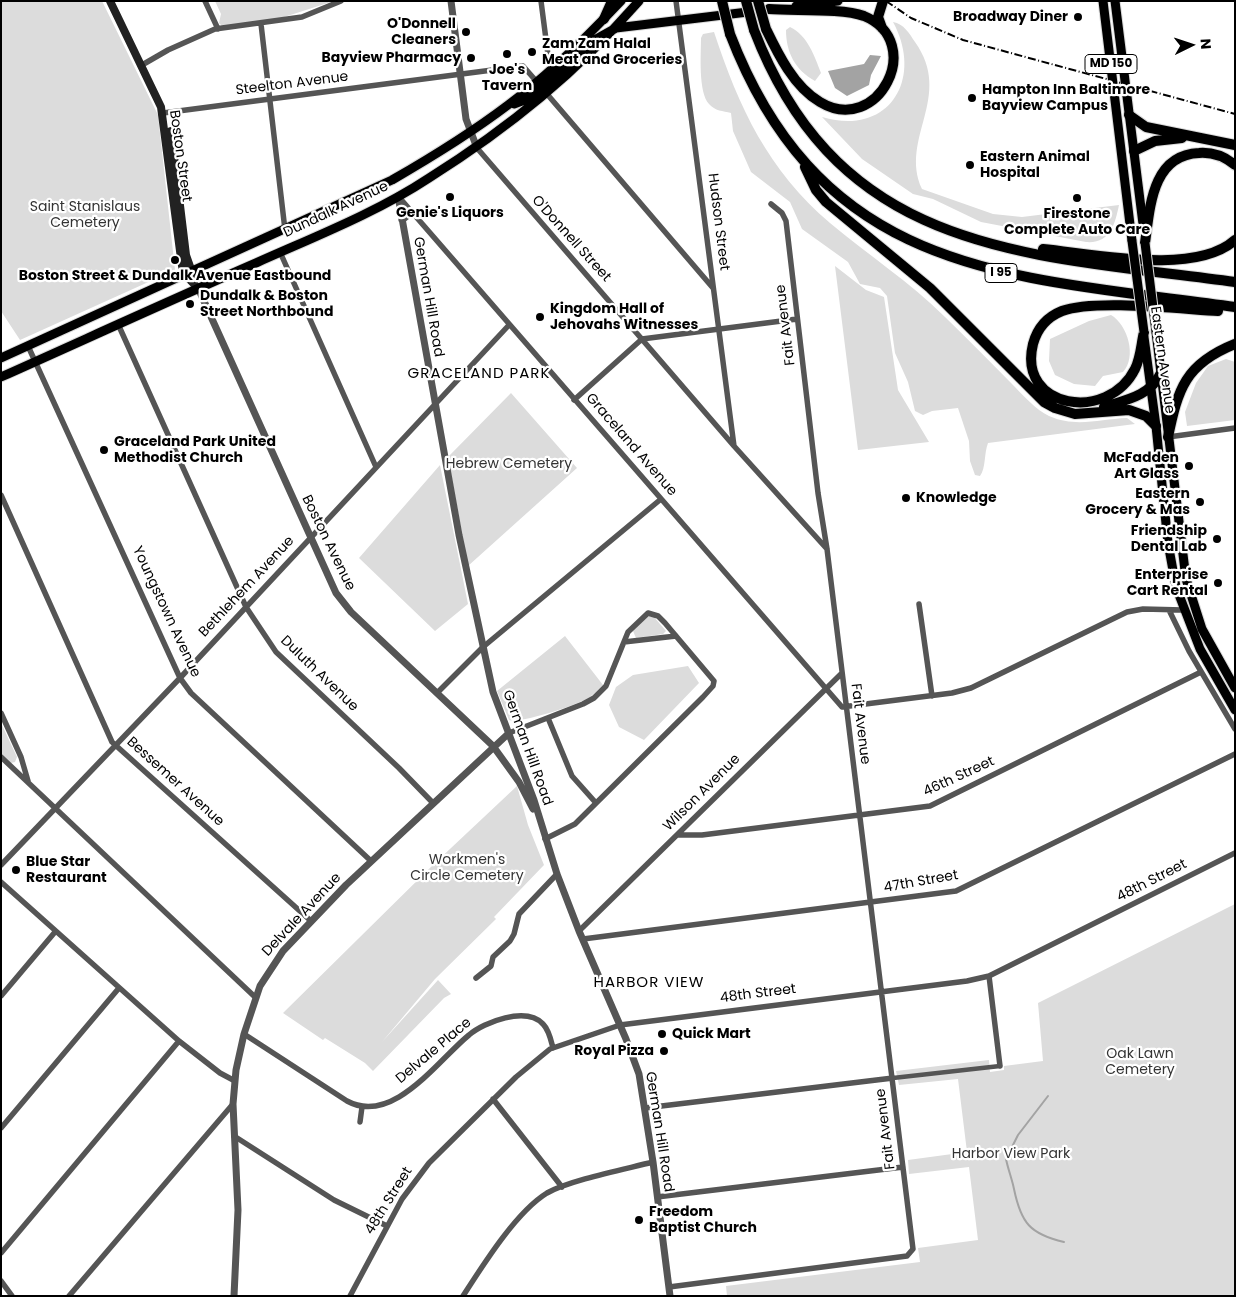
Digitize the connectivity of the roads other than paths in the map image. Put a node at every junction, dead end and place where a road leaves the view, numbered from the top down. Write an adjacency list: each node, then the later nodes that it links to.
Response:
1 (110, 1): 25 (main road, Boston Street)
2 (115, 1): 25 (main road, Boston Street)
3 (205, 1): 23 (street)
4 (341, 1): 21 (street)
5 (451, 1): 27 (street, O'Donnell Street)
6 (541, 1): 26 (street)
7 (612, 1): 19 (highway)
8 (621, 1): 19 (main road, Dundalk Avenue)
9 (639, 1): 22 (main road, Dundalk Avenue)
10 (676, 1): 20 (street, Hudson Street)
11 (722, 1): 40 (highway, I 95, bridge)
12 (746, 1): 47 (highway, I 95, bridge)
13 (758, 1): 24 (highway, bridge)
14 (838, 1): 18 (main road)
15 (883, 1): 24 (highway)
16 (1115, 1): 33 (main road, Eastern Avenue / MD 150)
17 (1102, 4): 39 (main road, Eastern Avenue / MD 150)
18 (769, 10): 20 (main road); 24 (highway)
19 (604, 19): 26 (main road, Dundalk Avenue)
20 (678, 20): 22 (main road); 54 (street, Hudson Street)
21 (261, 24): 23 (street); 30 (street)
22 (616, 28): 29 (main road, Dundalk Avenue); 31 (main road)
23 (218, 29): 25 (street)
24 (883, 30)
25 (144, 64): 32 (main road, Boston Street)
26 (555, 65): 28 (main road, Dundalk Avenue)
27 (460, 76): 28 (street, Steelton Avenue); 30 (street, Steelton Avenue); 34 (street, O'Donnell Street)
28 (537, 82): 31 (main road, Dundalk Avenue)
29 (547, 94): 37 (main road, Dundalk Avenue); 54 (street)
30 (270, 100): 32 (street, Steelton Avenue); 46 (street)
31 (509, 105): 34 (main road, Dundalk Avenue)
32 (165, 113): 51 (main road, Boston Street)
33 (1129, 115): 35 (highway); 38 (main road, Eastern Avenue / MD 150)
34 (470, 132): 37 (street, O'Donnell Street); 46 (main road, Dundalk Avenue)
35 (1198, 136): 36 (highway); 38 (highway)
36 (1235, 145)
37 (477, 148): 42 (main road, Dundalk Avenue); 62 (street, O'Donnell Street)
38 (1134, 150): 39 (main road); 49 (main road, Eastern Avenue / MD 150)
39 (1121, 152): 61 (main road, Eastern Avenue / MD 150, bridge)
40 (801, 157): 55 (highway, I 95); 72 (highway)
41 (1235, 165): 49 (highway)
42 (398, 196): 44 (street, Graceland Avenue); 45 (street, German Hill Road); 50 (main road, Dundalk Avenue)
43 (771, 204): 57 (street, Fait Avenue)
44 (412, 212): 45 (street); 59 (street, Graceland Avenue)
45 (402, 220): 71 (street, German Hill Road)
46 (286, 230): 51 (main road, Dundalk Avenue)
47 (966, 238): 48 (highway); 52 (highway, I 95)
48 (1235, 240)
49 (1145, 242): 67 (main road, Eastern Avenue / MD 150, bridge)
50 (280, 252): 53 (main road, Dundalk Avenue); 77 (street)
51 (188, 274): 53 (main road, Boston Street); 64 (main road, Dundalk Avenue)
52 (1235, 282)
53 (198, 288): 58 (main road, Dundalk Avenue); 80 (street, Boston Avenue)
54 (714, 290): 60 (street, Hudson Street)
55 (1235, 307)
56 (1235, 312): 61 (highway)
57 (797, 319): 60 (street); 81 (street, Fait Avenue)
58 (118, 324): 66 (main road, Dundalk Avenue); 85 (street, Duluth Avenue)
59 (509, 325): 70 (street, Graceland Avenue); 71 (street, Bethlehem Avenue)
60 (719, 328): 62 (street); 76 (street, Hudson Street)
61 (1144, 332): 69 (main road, Eastern Avenue / MD 150)
62 (642, 339): 70 (street); 76 (street, O'Donnell Street)
63 (1235, 344): 75 (highway)
64 (28, 346): 65 (main road, Dundalk Avenue); 66 (street, Youngstown Avenue)
65 (1, 358)
66 (37, 361): 68 (main road, Dundalk Avenue); 94 (street, Youngstown Avenue)
67 (1161, 373): 69 (highway); 75 (main road, Eastern Avenue / MD 150)
68 (1, 377)
69 (1152, 388): 72 (highway); 73 (main road, Eastern Avenue / MD 150)
70 (574, 400): 79 (street, Graceland Avenue)
71 (435, 404): 77 (street, Bethlehem Avenue); 90 (street, German Hill Road)
72 (1086, 413): 73 (highway)
73 (1156, 426): 82 (main road, Eastern Avenue / MD 150)
74 (1235, 428): 75 (street)
75 (1168, 437): 83 (main road, Eastern Avenue / MD 150)
76 (734, 446): 81 (street, O'Donnell Street)
77 (376, 467): 80 (street, Bethlehem Avenue)
78 (1, 495): 105 (street, Bessemer Avenue)
79 (661, 499): 90 (street); 96 (street, Graceland Avenue)
80 (311, 538): 85 (street, Bethlehem Avenue); 97 (street, Boston Avenue)
81 (827, 549): 93 (street, Fait Avenue)
82 (1171, 563): 83 (main road); 87 (main road, Eastern Avenue / MD 150)
83 (1190, 598): 91 (main road, Eastern Avenue / MD 150)
84 (919, 604): 98 (street)
85 (246, 607): 94 (street, Bethlehem Avenue); 110 (street, Duluth Avenue)
86 (1168, 610): 87 (street); 92 (street); 98 (street)
87 (1183, 610): 91 (main road); 100 (main road, Eastern Avenue / MD 150)
88 (676, 636): 89 (street); 89 (street); 111 (street)
89 (624, 642): 102 (street)
90 (482, 647): 97 (street); 104 (street, German Hill Road)
91 (1217, 659): 95 (main road, Eastern Avenue / MD 150)
92 (1201, 672): 103 (street); 113 (street, 46th Street)
93 (842, 673): 96 (street, Wilson Avenue); 99 (street, Fait Avenue)
94 (180, 678): 105 (street, Bethlehem Avenue); 117 (street, Youngstown Avenue)
95 (1235, 688)
96 (826, 689): 99 (street, Graceland Avenue); 114 (street, Wilson Avenue)
97 (438, 692): 106 (street, Boston Avenue)
98 (932, 696): 99 (street)
99 (846, 707): 113 (street, Fait Avenue)
100 (1235, 710)
101 (1, 713): 109 (street)
102 (548, 718): 104 (street); 111 (street)
103 (1235, 729)
104 (509, 733): 106 (street, Delvale Avenue); 115 (street, German Hill Road)
105 (116, 745): 112 (street, Bethlehem Avenue); 122 (street, Bessemer Avenue)
106 (493, 746): 110 (street, Delvale Avenue); 115 (street, Boston Avenue)
107 (1235, 754): 121 (street, 47th Street)
108 (1, 757): 109 (street)
109 (28, 782): 112 (street)
110 (432, 803): 117 (street, Delvale Avenue)
111 (596, 803): 115 (street)
112 (57, 809): 118 (street, Bethlehem Avenue); 131 (street)
113 (859, 816): 114 (street, 46th Street); 121 (street, Fait Avenue)
114 (677, 835): 123 (street, Wilson Avenue)
115 (545, 839): 119 (street, German Hill Road)
116 (1235, 853): 126 (street, 48th Street)
117 (371, 861): 122 (street, Delvale Avenue)
118 (1, 865)
119 (557, 874): 123 (street, German Hill Road); 127 (street)
120 (1, 882): 124 (street)
121 (871, 903): 125 (street, 47th Street); 129 (street, Fait Avenue)
122 (311, 921): 131 (street, Delvale Avenue)
123 (579, 931): 125 (street, German Hill Road)
124 (55, 932): 128 (street); 130 (street)
125 (583, 939): 132 (street, German Hill Road)
126 (989, 976): 129 (street, 48th Street); 136 (street)
127 (476, 978)
128 (119, 988): 134 (street); 144 (street)
129 (882, 991): 132 (street, 48th Street); 137 (street, Fait Avenue)
130 (1, 996)
131 (255, 997): 133 (street, Delvale Avenue)
132 (620, 1025): 135 (street, 48th Street); 142 (street, German Hill Road)
133 (244, 1034): 138 (street, Delvale Avenue); 141 (street)
134 (179, 1041): 138 (street); 151 (street)
135 (553, 1048): 139 (street, 48th Street); 141 (street, Delvale Place)
136 (1000, 1066): 137 (street)
137 (893, 1078): 142 (street); 147 (street, Fait Avenue)
138 (235, 1081): 140 (street, Delvale Avenue)
139 (493, 1099): 148 (street); 150 (street, 48th Street)
140 (233, 1104): 145 (street, Delvale Avenue); 156 (street)
141 (362, 1107): 143 (street)
142 (645, 1108): 146 (street, German Hill Road)
143 (360, 1122)
144 (1, 1128)
145 (234, 1136): 150 (street); 154 (street, Delvale Avenue)
146 (653, 1162): 148 (street); 149 (street, German Hill Road)
147 (903, 1167): 149 (street); 153 (street, Fait Avenue)
148 (562, 1187): 158 (street)
149 (657, 1197): 153 (street, German Hill Road)
150 (387, 1226): 157 (street, 48th Street)
151 (1, 1253)
152 (1, 1281): 155 (street)
153 (669, 1287): 159 (street, German Hill Road)
154 (235, 1295)
155 (12, 1296)
156 (69, 1296)
157 (350, 1296)
158 (463, 1296)
159 (670, 1296)

